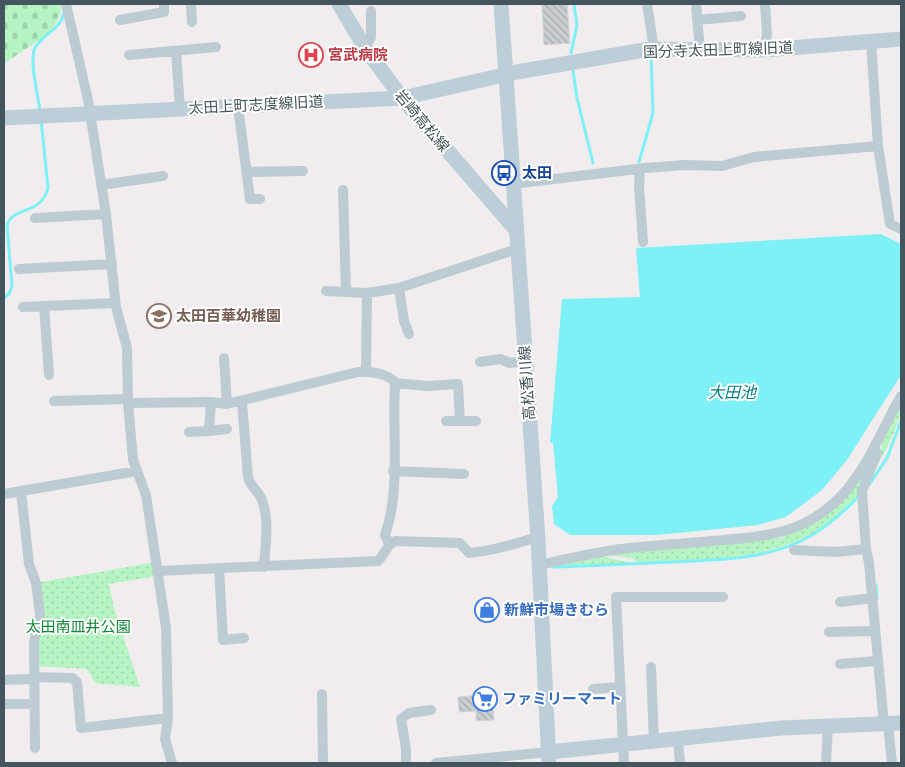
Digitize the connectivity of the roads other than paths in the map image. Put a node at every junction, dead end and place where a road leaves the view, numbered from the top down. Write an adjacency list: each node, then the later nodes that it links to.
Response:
1 (66, 4): 27 (street)
2 (164, 4): 11 (street)
3 (191, 4): 13 (street)
4 (500, 4): 23 (street, 高松香川線)
5 (647, 4): 18 (street)
6 (696, 4): 12 (street)
7 (765, 4): 19 (street)
8 (336, 5): 17 (street, 岩崎高松線)
9 (371, 11): 17 (street)
10 (741, 16): 12 (street)
11 (120, 20)
12 (697, 20): 21 (street)
13 (192, 22)
14 (901, 39): 15 (street, 国分寺太田上町線旧道)
15 (871, 42): 19 (street, 国分寺太田上町線旧道); 29 (street)
16 (216, 47): 20 (street)
17 (365, 48): 24 (street, 岩崎高松線)
18 (651, 50): 21 (street, 国分寺太田上町線旧道); 23 (street, 国分寺太田上町線旧道)
19 (764, 50): 21 (street, 国分寺太田上町線旧道)
20 (176, 51): 22 (street); 26 (street)
21 (700, 51)
22 (129, 55)
23 (506, 76): 24 (street, 太田上町志度線旧道); 34 (street, 高松香川線)
24 (402, 98): 25 (street, 太田上町志度線旧道); 41 (street, 岩崎高松線)
25 (238, 106): 26 (street, 太田上町志度線旧道); 32 (street)
26 (180, 109): 27 (street, 太田上町志度線旧道)
27 (89, 113): 28 (street, 太田上町志度線旧道); 35 (street)
28 (4, 118)
29 (878, 146): 30 (street); 40 (street)
30 (640, 169): 34 (street); 42 (street)
31 (303, 171): 32 (street)
32 (247, 172): 37 (street)
33 (163, 176): 35 (street)
34 (513, 184): 41 (street, 高松香川線)
35 (101, 185): 38 (street)
36 (343, 190): 48 (street)
37 (260, 199)
38 (106, 214): 39 (street); 44 (street)
39 (35, 218)
40 (901, 229)
41 (516, 230): 43 (street, 高松香川線)
42 (643, 242)
43 (517, 249): 46 (street); 55 (street, 高松香川線)
44 (112, 264): 45 (street); 50 (street)
45 (19, 269)
46 (399, 288): 49 (street); 53 (street)
47 (326, 291): 48 (street)
48 (346, 292): 49 (street)
49 (366, 293): 57 (street)
50 (115, 303): 52 (street); 62 (street)
51 (23, 306): 52 (street)
52 (44, 306): 58 (street)
53 (409, 334)
54 (224, 358): 65 (street)
55 (525, 361): 56 (street); 78 (street, 高松香川線)
56 (480, 362)
57 (366, 372): 59 (street); 64 (street)
58 (49, 375)
59 (394, 383): 67 (street); 74 (street)
60 (901, 396): 72 (street)
61 (54, 401): 62 (street)
62 (128, 401): 63 (street); 73 (street)
63 (211, 402): 65 (street); 70 (street)
64 (242, 402): 65 (street); 83 (street)
65 (227, 404)
66 (446, 421): 67 (street)
67 (460, 421): 68 (street)
68 (476, 421)
69 (227, 429): 70 (street)
70 (209, 431): 71 (street)
71 (189, 432)
72 (878, 443): 80 (street); 82 (street)
73 (137, 471): 76 (street); 85 (street)
74 (393, 471): 75 (street); 79 (street)
75 (464, 474)
76 (21, 492): 77 (street); 95 (street)
77 (4, 494)
78 (538, 537): 79 (street); 82 (street, 高松香川線)
79 (389, 544): 83 (street)
80 (866, 549): 81 (street); 87 (street)
81 (794, 550)
82 (539, 565): 110 (street, 高松香川線)
83 (264, 567): 84 (street)
84 (218, 569): 85 (street); 91 (street)
85 (157, 571): 103 (street)
86 (723, 597): 97 (street)
87 (872, 598): 88 (street); 89 (street)
88 (840, 602)
89 (875, 631): 90 (street); 92 (street)
90 (829, 632)
91 (244, 638)
92 (877, 660): 93 (street); 104 (street)
93 (840, 664)
94 (651, 667): 107 (street)
95 (33, 678): 96 (street); 101 (street); 103 (street)
96 (4, 680)
97 (621, 687): 98 (street); 108 (street)
98 (593, 689)
99 (322, 694): 112 (street)
100 (4, 704): 101 (street)
101 (35, 704): 109 (street)
102 (431, 710): 113 (street)
103 (168, 718): 111 (street)
104 (891, 724): 105 (street); 118 (street)
105 (828, 725): 106 (street); 117 (street)
106 (678, 740): 107 (street); 116 (street)
107 (654, 742): 108 (street)
108 (624, 745): 110 (street); 115 (street)
109 (35, 748)
110 (549, 758): 114 (street)
111 (172, 763)
112 (323, 763)
113 (406, 763)
114 (436, 763)
115 (624, 763)
116 (680, 763)
117 (826, 763)
118 (892, 763)

